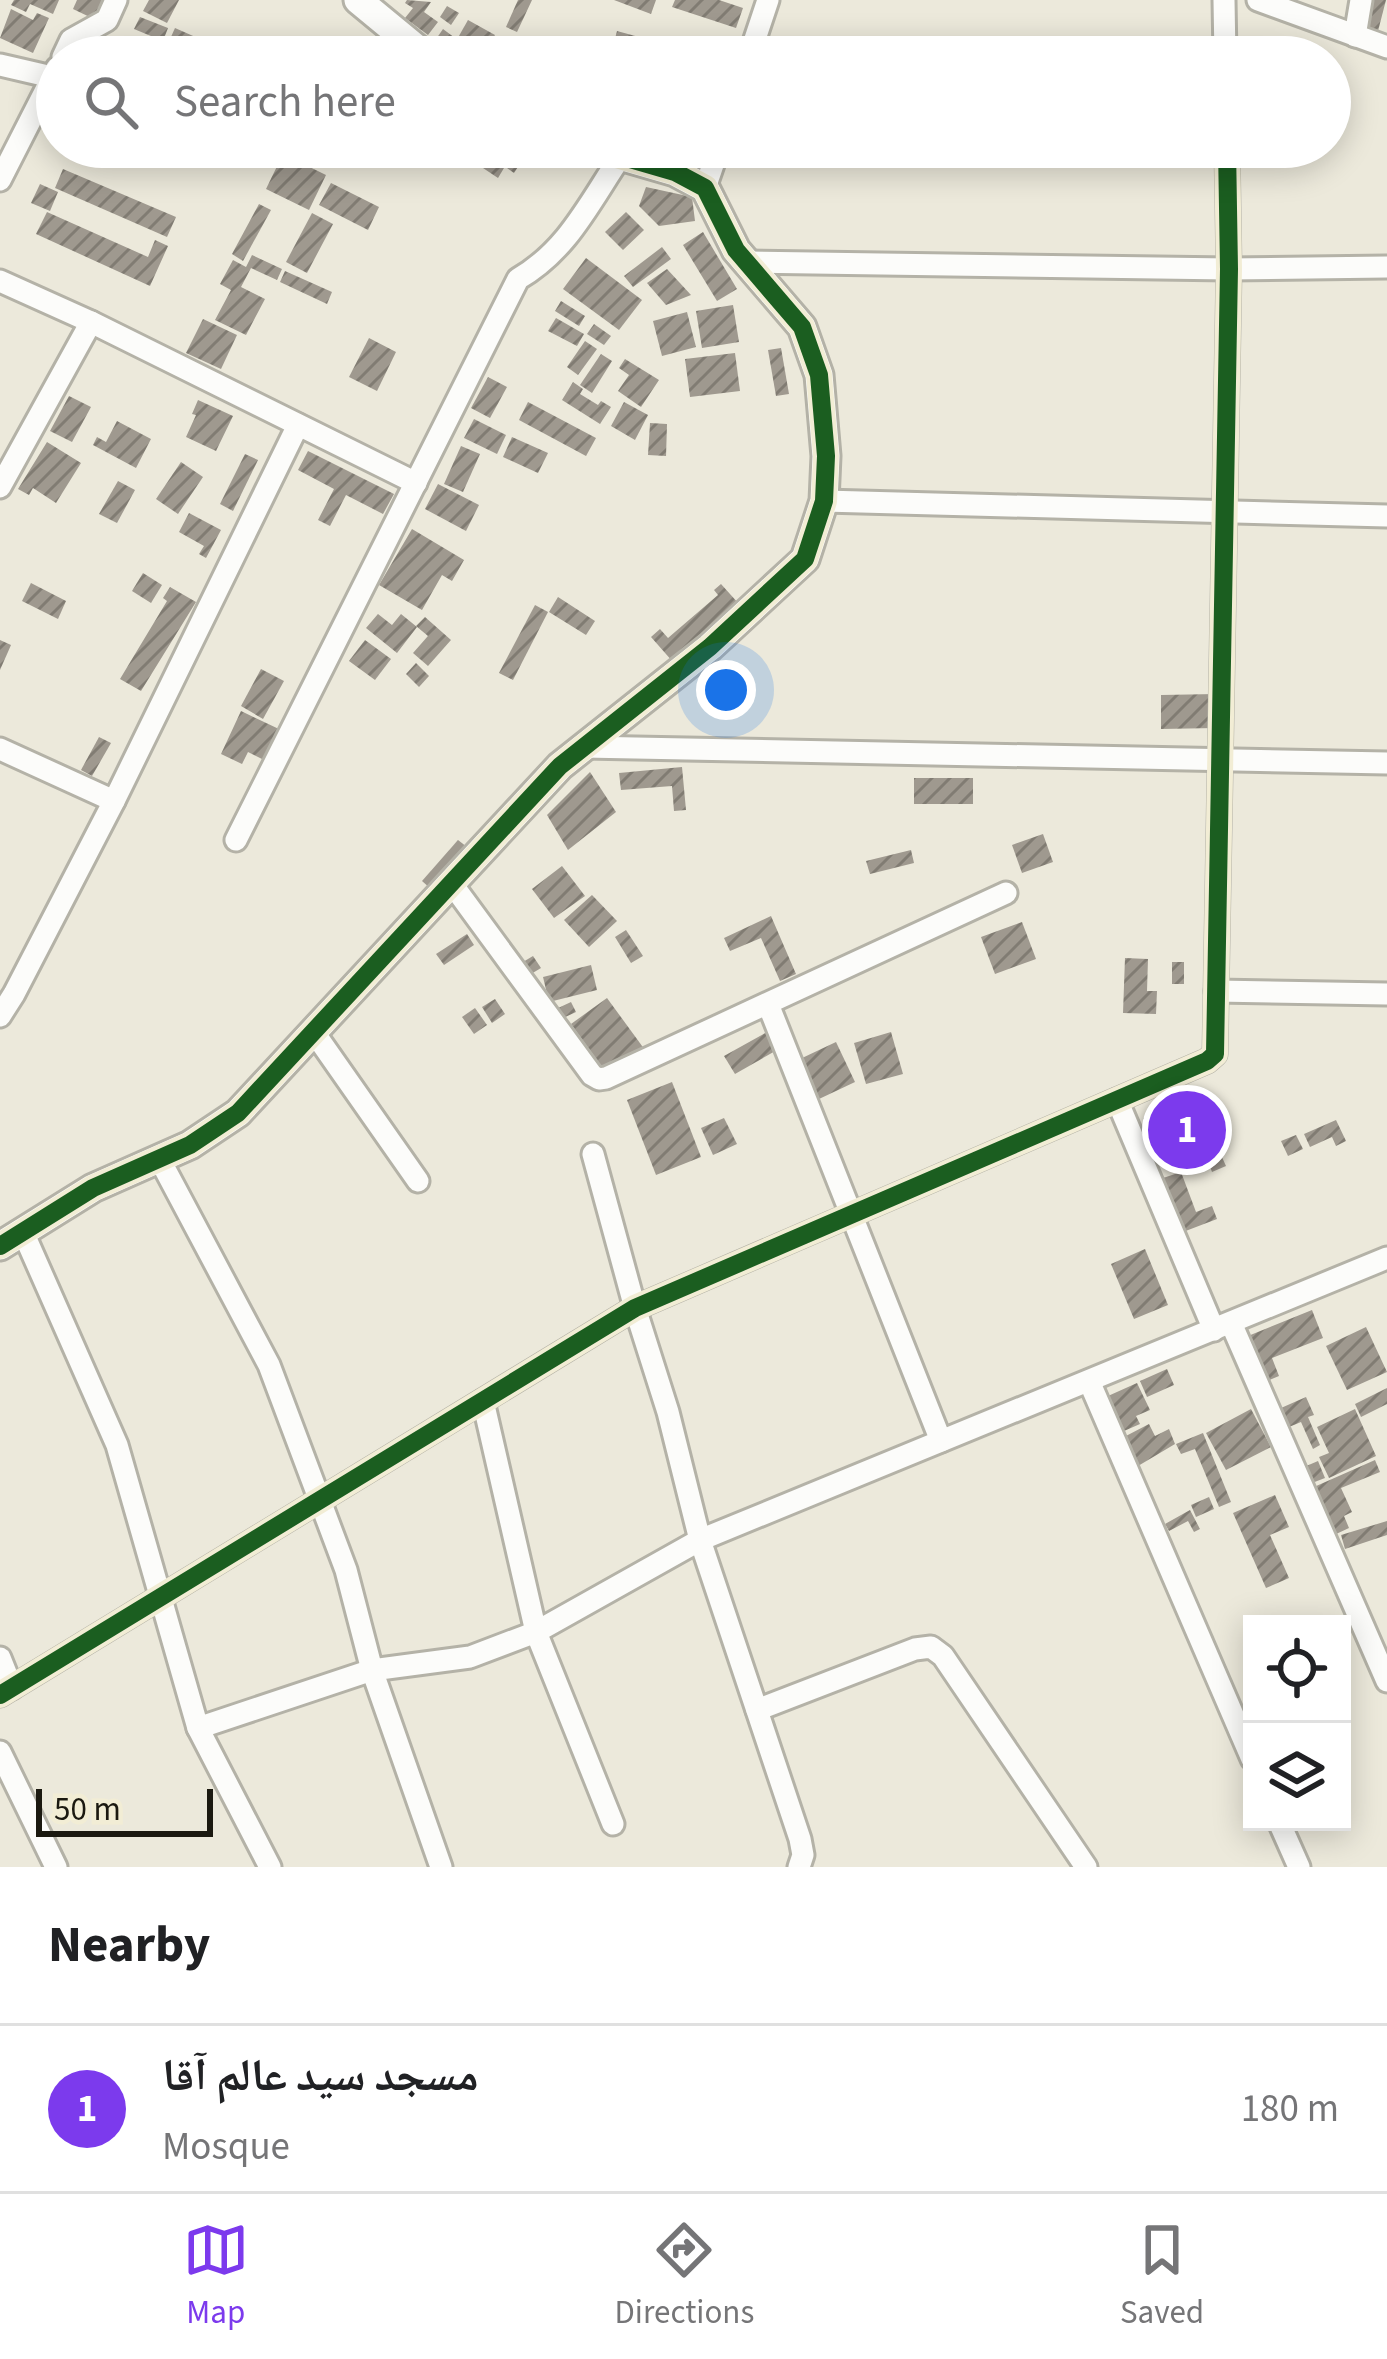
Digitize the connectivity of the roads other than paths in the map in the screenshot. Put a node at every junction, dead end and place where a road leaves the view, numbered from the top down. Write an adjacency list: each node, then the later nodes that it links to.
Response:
1 (116, 0): 7 (street)
2 (358, 0): 8 (street)
3 (768, 0): 9 (street)
4 (1224, 0): 10 (street)
5 (1258, 0): 11 (street)
6 (1361, 0): 11 (street)
7 (78, 36)
8 (402, 36)
9 (756, 36)
10 (1225, 36)
11 (1355, 36): 12 (street)
12 (1387, 47)
13 (0, 65): 14 (street)
14 (36, 66)
15 (36, 109): 20 (street)
16 (613, 168): 28 (street)
17 (662, 168): 21 (street)
18 (711, 168): 21 (street)
19 (1227, 168): 24 (street)
20 (0, 180)
21 (705, 188): 22 (street)
22 (746, 262): 24 (street); 30 (street)
23 (1387, 267): 24 (street)
24 (1229, 269): 31 (street)
25 (0, 280): 26 (street)
26 (91, 322): 27 (street); 29 (street)
27 (298, 425): 28 (street); 37 (street)
28 (416, 484): 38 (street)
29 (0, 487)
30 (824, 501): 31 (street); 33 (street)
31 (1225, 512): 32 (street); 35 (street)
32 (1387, 516)
33 (584, 747): 35 (street); 39 (street)
34 (0, 749): 37 (street)
35 (1221, 760): 36 (street); 41 (street)
36 (1387, 763)
37 (114, 801): 44 (street)
38 (236, 839)
39 (452, 884): 43 (street); 45 (street)
40 (1006, 893): 43 (street)
41 (1216, 991): 42 (street); 46 (street)
42 (1387, 994)
43 (768, 1004): 50 (street)
44 (0, 1016)
45 (313, 1031): 48 (street); 49 (street)
46 (1117, 1100): 50 (street); 54 (street)
47 (592, 1154): 53 (street)
48 (160, 1160): 51 (street); 58 (street)
49 (418, 1181)
50 (850, 1215): 53 (street); 57 (street)
51 (12, 1239): 60 (street)
52 (1387, 1258): 54 (street)
53 (635, 1309): 56 (street); 59 (street)
54 (1222, 1326): 55 (street); 64 (street)
55 (1089, 1381): 57 (street); 68 (street)
56 (483, 1401): 58 (street); 61 (street)
57 (941, 1441): 59 (street)
58 (321, 1499): 60 (street); 63 (street)
59 (700, 1540): 61 (street); 66 (street)
60 (162, 1596): 65 (street); 67 (street)
61 (536, 1632): 63 (street); 70 (street)
62 (0, 1658): 65 (street)
63 (372, 1670): 67 (street); 74 (street)
64 (1387, 1681)
65 (6, 1691)
66 (757, 1710): 75 (street); 76 (street)
67 (197, 1728): 73 (street)
68 (1243, 1738)
69 (0, 1752): 72 (street)
70 (613, 1824)
71 (1283, 1831): 77 (street)
72 (56, 1867)
73 (270, 1867)
74 (441, 1867)
75 (799, 1867)
76 (1086, 1867)
77 (1298, 1867)

